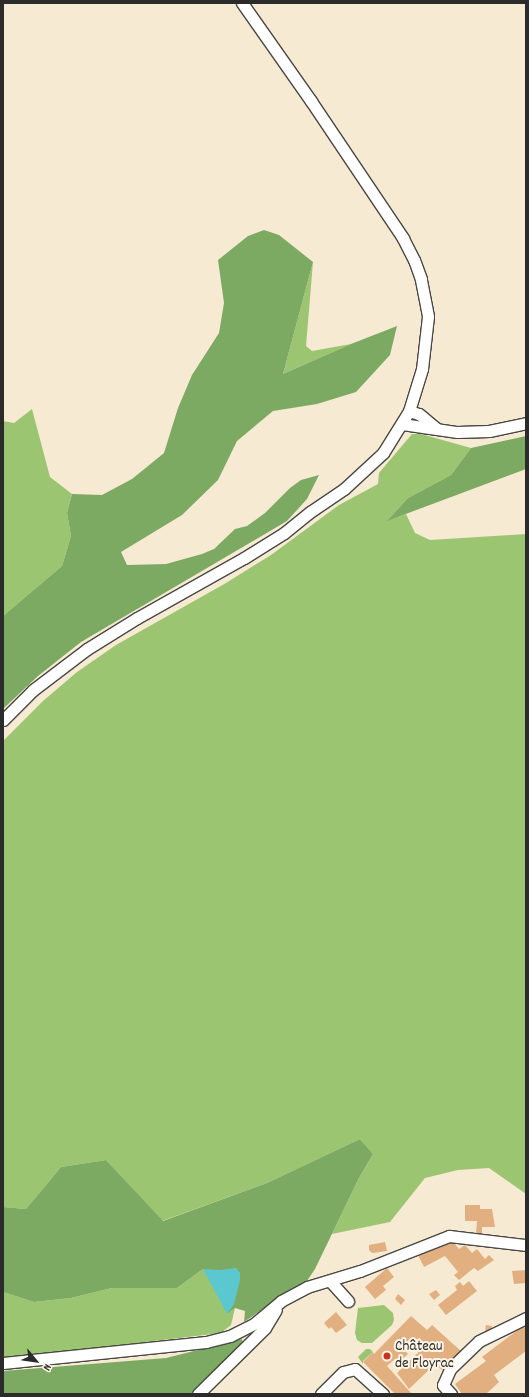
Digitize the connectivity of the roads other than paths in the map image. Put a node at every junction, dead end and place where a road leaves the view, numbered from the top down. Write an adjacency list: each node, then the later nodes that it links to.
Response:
1 (242, 3): 2 (street)
2 (409, 411): 4 (street); 5 (street)
3 (526, 423): 5 (street)
4 (402, 424): 5 (street); 6 (street)
5 (438, 429)
6 (3, 720)
7 (526, 1245): 8 (street)
8 (330, 1281): 9 (street); 10 (street)
9 (282, 1301): 12 (street); 13 (street)
10 (348, 1301)
11 (526, 1318): 16 (street)
12 (3, 1363)
13 (198, 1394)
14 (321, 1394): 15 (street)
15 (383, 1394)
16 (451, 1394)

